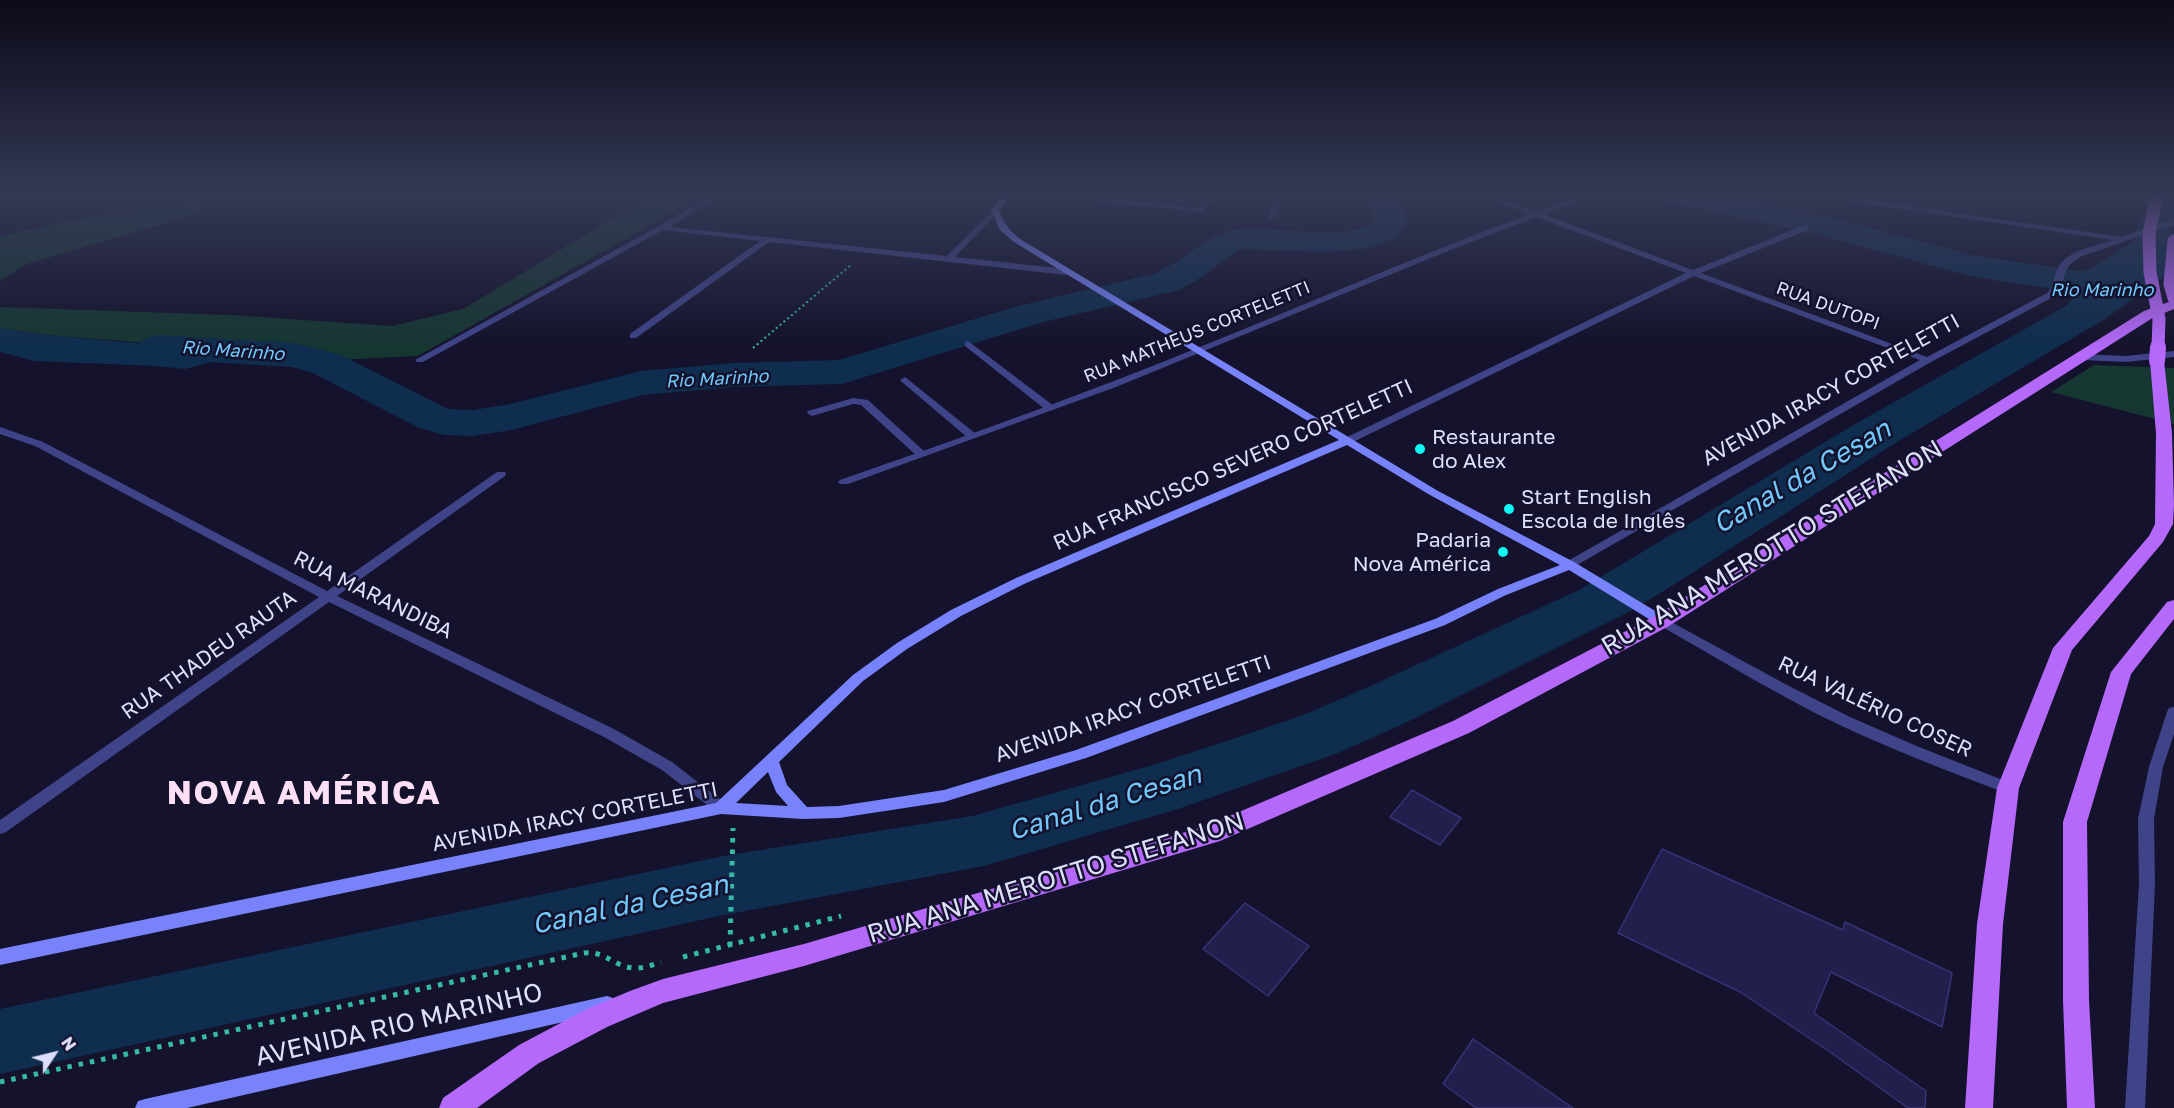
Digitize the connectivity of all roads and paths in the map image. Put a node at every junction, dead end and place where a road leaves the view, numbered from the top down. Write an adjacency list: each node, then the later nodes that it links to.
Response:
1 (630, 246): 24 (street)
2 (759, 246): 18 (street)
3 (823, 246): 12 (street)
4 (962, 246): 13 (street)
5 (1025, 246): 14 (street, RUA VALÉRIO COSER)
6 (1456, 246): 21 (street, RUA MATHEUS CORTELETTI)
7 (1619, 246): 15 (street, RUA DUTOPI)
8 (1761, 246): 15 (street, RUA FRANCISCO SEVERO CORTELETTI)
9 (2103, 246): 25 (street, AVENIDA IRACY CORTELETTI)
10 (2149, 246): 41 (main road, bridge)
11 (2174, 246): 16 (main road, bridge)
12 (867, 251): 13 (street); 20 (path)
13 (949, 260): 14 (street)
14 (1068, 272): 21 (street, RUA VALÉRIO COSER)
15 (1693, 273): 25 (street, RUA DUTOPI); 31 (street, RUA FRANCISCO SEVERO CORTELETTI)
16 (2174, 298)
17 (2174, 304): 23 (main road, RUA ANA MEROTTO STEFANON)
18 (633, 336)
19 (968, 344): 27 (street)
20 (753, 348)
21 (1198, 351): 27 (street, RUA MATHEUS CORTELETTI); 31 (street, RUA VALÉRIO COSER)
22 (2174, 354): 23 (street)
23 (2081, 357): 38 (main road, RUA ANA MEROTTO STEFANON)
24 (420, 360)
25 (1928, 360): 35 (street, AVENIDA IRACY CORTELETTI)
26 (905, 380): 30 (street)
27 (1050, 408): 30 (street, RUA MATHEUS CORTELETTI)
28 (812, 413): 32 (street)
29 (0, 430): 36 (street, RUA MARANDIBA)
30 (972, 436): 32 (street, RUA MATHEUS CORTELETTI)
31 (1347, 441): 35 (street, RUA VALÉRIO COSER); 40 (street, RUA FRANCISCO SEVERO CORTELETTI)
32 (921, 454): 34 (street, RUA MATHEUS CORTELETTI)
33 (501, 474): 36 (street, RUA THADEU RAUTA)
34 (844, 482)
35 (1570, 565): 38 (street, RUA VALÉRIO COSER); 43 (street, AVENIDA IRACY CORTELETTI)
36 (327, 596): 42 (street, RUA MARANDIBA); 44 (street, RUA THADEU RAUTA)
37 (2174, 606): 54 (main road)
38 (1654, 616): 41 (street, RUA VALÉRIO COSER); 49 (main road, RUA ANA MEROTTO STEFANON)
39 (2174, 712): 55 (street)
40 (771, 761): 42 (street, RUA FRANCISCO SEVERO CORTELETTI); 43 (street)
41 (2008, 788): 53 (main road)
42 (721, 808): 43 (street, AVENIDA IRACY CORTELETTI); 48 (street, AVENIDA IRACY CORTELETTI)
43 (803, 813)
44 (2, 825)
45 (732, 852): 47 (path)
46 (845, 915): 50 (path)
47 (730, 917)
48 (0, 957)
49 (663, 991): 51 (street, AVENIDA RIO MARINHO); 52 (main road, RUA ANA MEROTTO STEFANON)
50 (0, 1082)
51 (145, 1108)
52 (453, 1108)
53 (1979, 1108)
54 (2081, 1108)
55 (2135, 1108)

